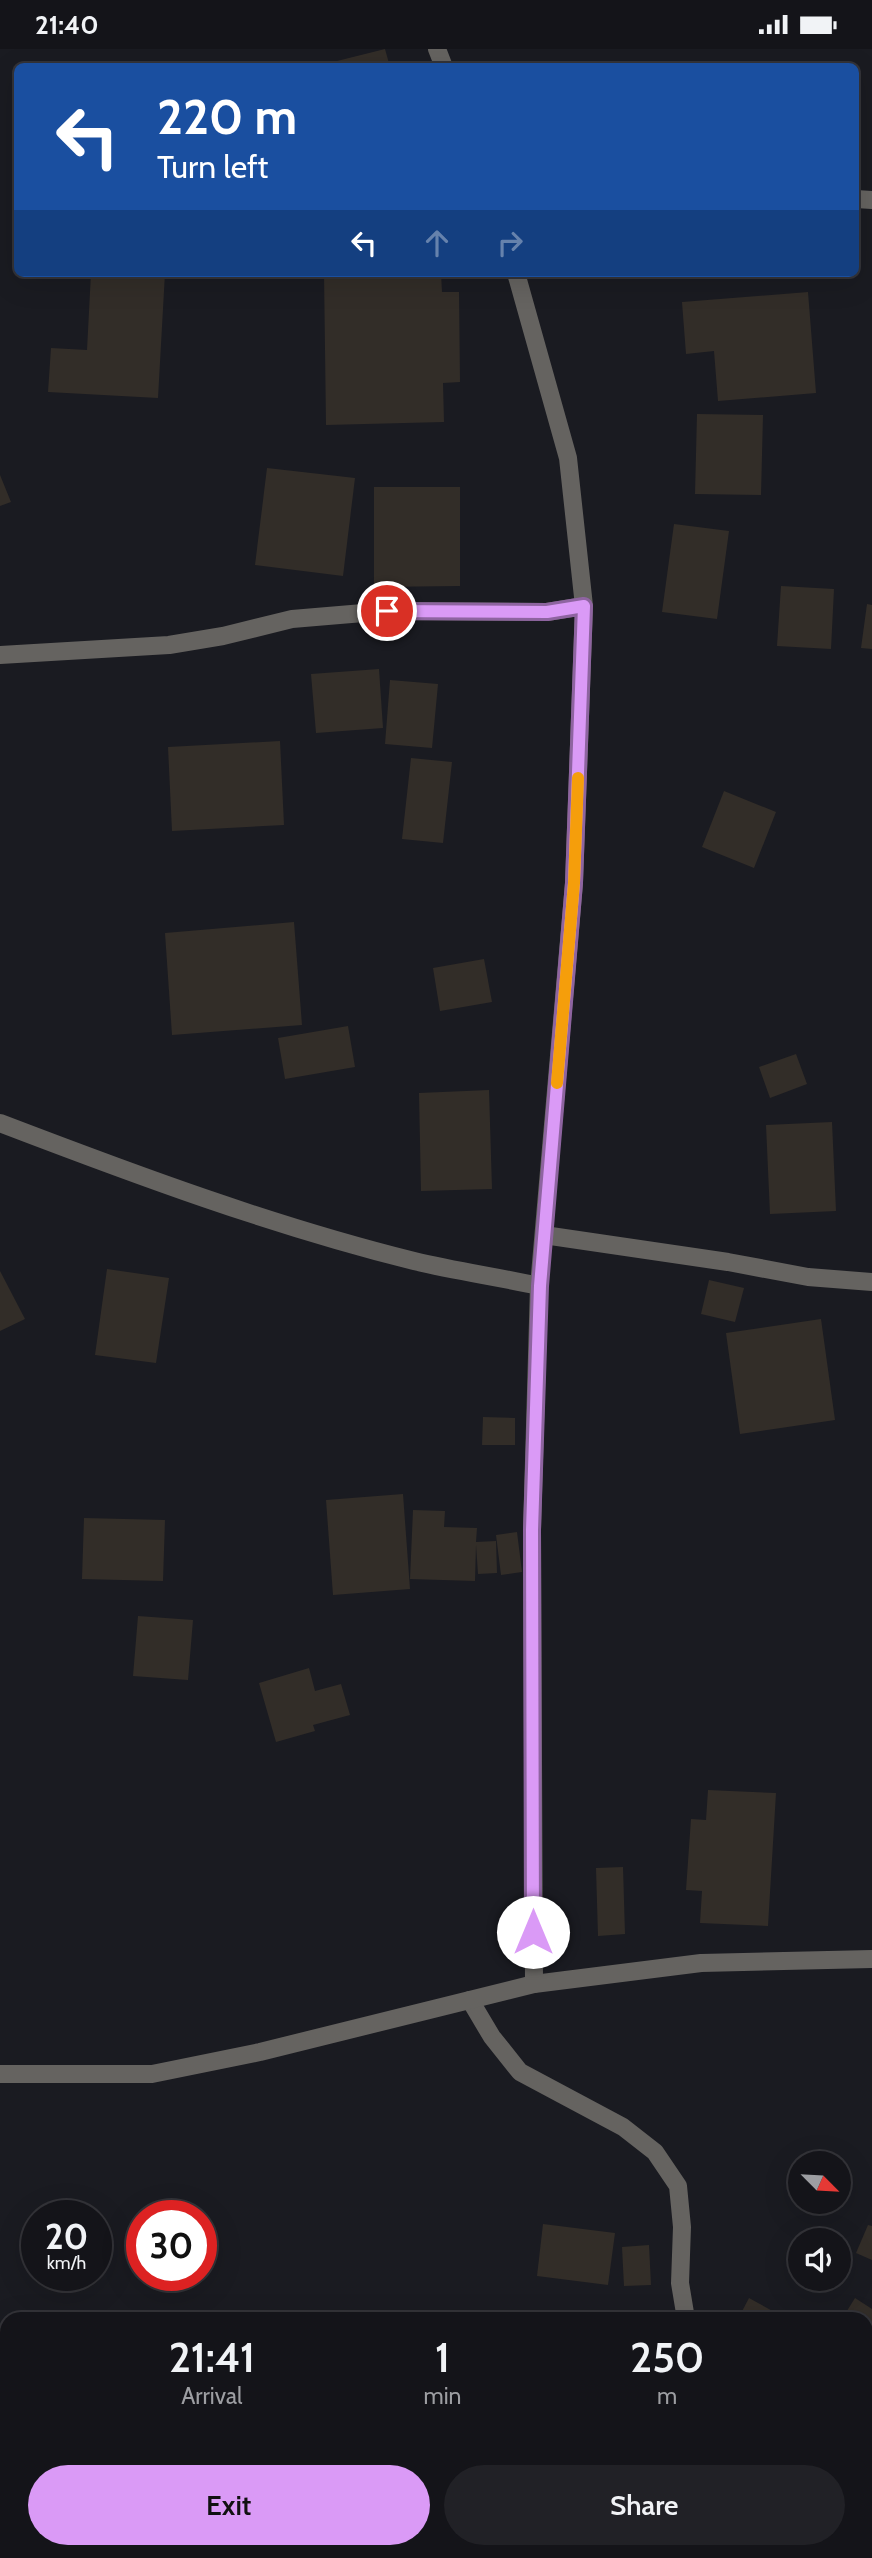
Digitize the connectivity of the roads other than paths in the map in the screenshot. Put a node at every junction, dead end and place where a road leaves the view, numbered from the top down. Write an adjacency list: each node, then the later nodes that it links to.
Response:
1 (517, 277): 2 (street)
2 (584, 606): 3 (street); 5 (street)
3 (0, 655)
4 (0, 1123): 7 (street)
5 (544, 1235): 6 (street); 7 (street)
6 (872, 1282)
7 (540, 1286): 9 (street)
8 (872, 1959): 9 (street)
9 (534, 1984): 10 (street)
10 (470, 2000): 11 (street); 12 (street)
11 (0, 2074)
12 (685, 2312)

